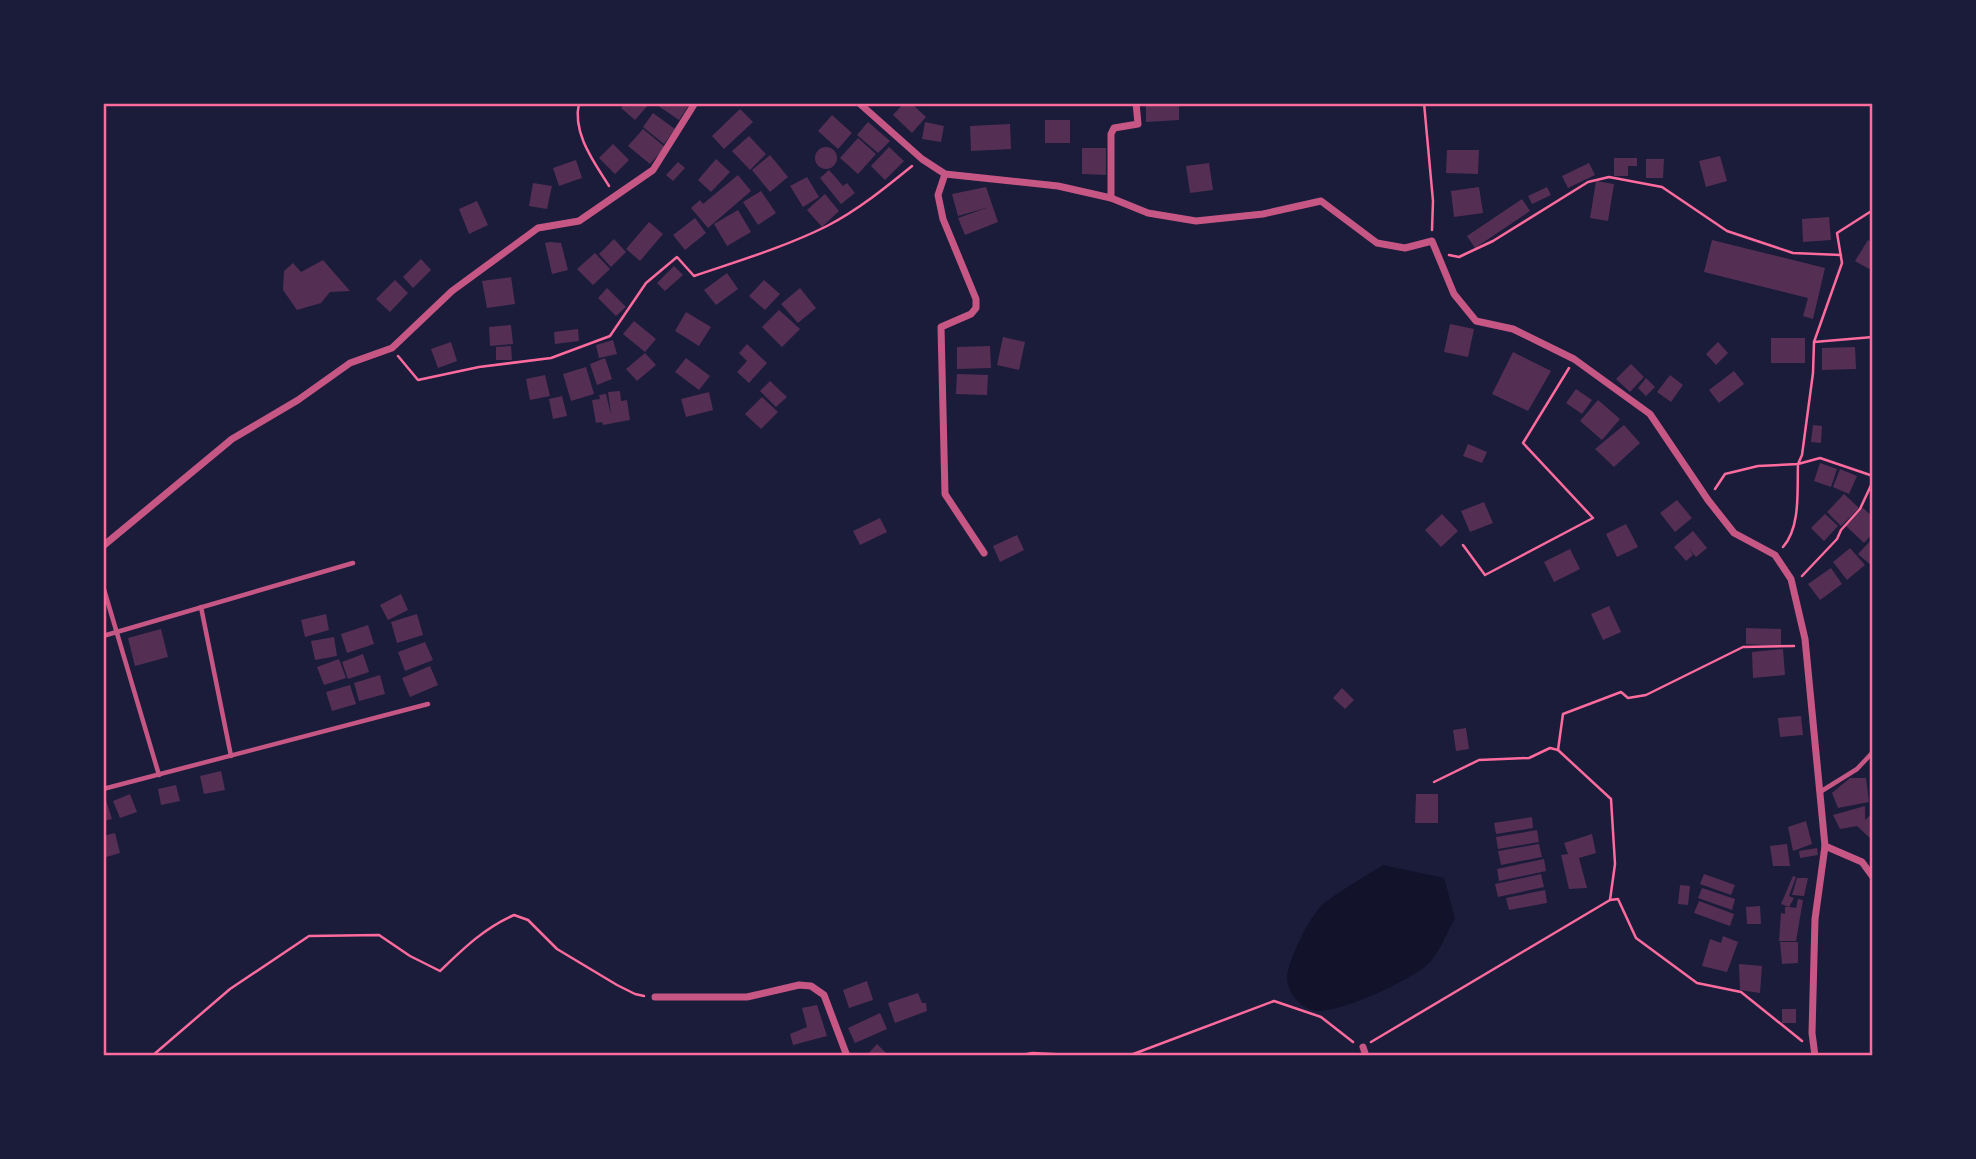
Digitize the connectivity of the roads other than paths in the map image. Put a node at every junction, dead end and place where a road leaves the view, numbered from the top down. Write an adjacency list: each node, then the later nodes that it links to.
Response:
1 (695, 103): 6 (street)
2 (859, 103): 4 (street)
3 (1136, 103): 5 (street)
4 (944, 174): 5 (street); 7 (street)
5 (1111, 198): 18 (street)
6 (103, 546)
7 (984, 553)
8 (354, 562): 10 (lane)
9 (103, 586): 11 (lane)
10 (201, 607): 11 (lane); 15 (lane)
11 (116, 632): 12 (lane); 16 (lane)
12 (103, 636)
13 (428, 704): 15 (lane)
14 (1873, 752): 18 (lane)
15 (231, 756): 16 (lane)
16 (159, 775): 17 (lane)
17 (103, 789)
18 (1819, 793): 19 (street)
19 (1825, 846): 20 (street); 23 (street)
20 (1873, 877)
21 (654, 997): 24 (street)
22 (1363, 1047): 25 (street)
23 (1815, 1054)
24 (847, 1056)
25 (1366, 1056)

